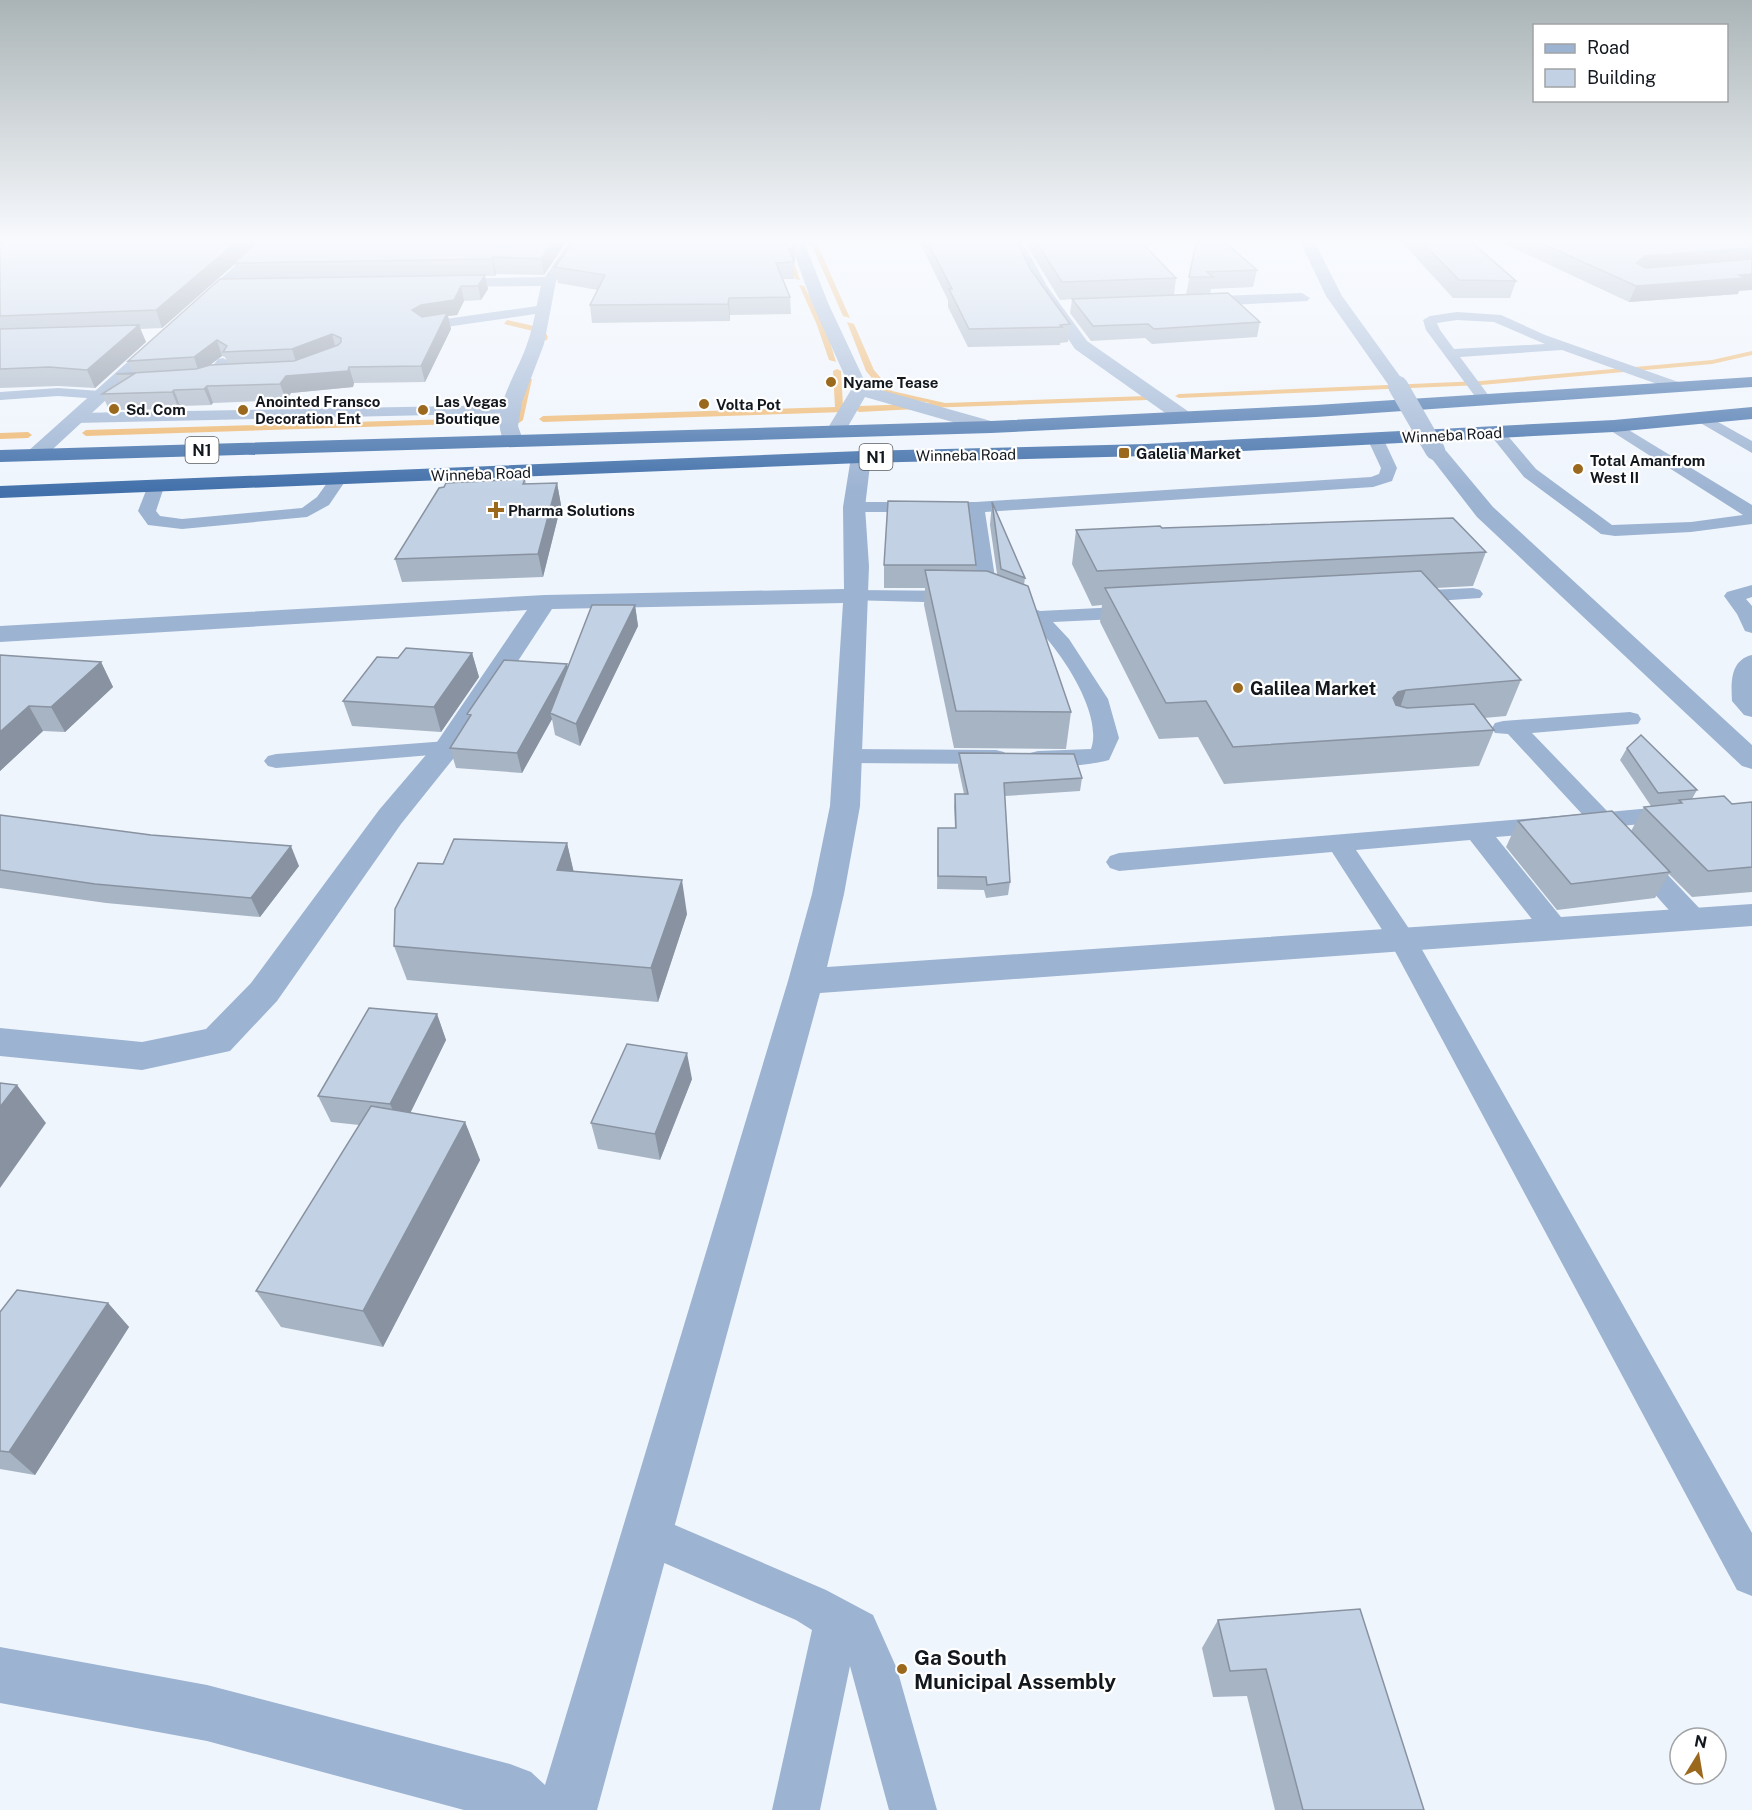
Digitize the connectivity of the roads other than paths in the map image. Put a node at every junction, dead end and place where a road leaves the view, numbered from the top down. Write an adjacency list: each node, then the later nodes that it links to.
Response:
1 (179, 323): 10 (street)
2 (442, 323): 9 (lane)
3 (541, 323): 25 (street)
4 (829, 323): 22 (street)
5 (1067, 323): 28 (street)
6 (1352, 323): 64 (street, bridge)
7 (1429, 323): 13 (lane)
8 (1509, 323): 12 (lane)
9 (424, 326)
10 (166, 335): 11 (street); 21 (street)
11 (144, 336)
12 (1566, 347): 13 (lane); 20 (lane)
13 (1450, 353): 24 (lane)
14 (223, 362): 16 (lane)
15 (235, 374): 16 (lane)
16 (213, 375): 17 (lane)
17 (179, 380)
18 (135, 382): 21 (lane)
19 (1752, 382): 20 (highway, Winneba Road / N1)
20 (1678, 387): 24 (highway, Winneba Road / N1)
21 (106, 389): 23 (lane); 27 (street)
22 (860, 390): 31 (street); 32 (street)
23 (0, 396)
24 (1485, 400): 28 (highway, Winneba Road / N1)
25 (511, 410): 27 (lane); 35 (street)
26 (1752, 413): 29 (highway, Winneba Road / N1)
27 (75, 418): 38 (street)
28 (1185, 418): 31 (highway, Winneba Road / N1)
29 (1702, 418): 30 (highway, Winneba Road / N1); 36 (lane)
30 (1614, 426): 33 (highway, Winneba Road / N1); 45 (lane)
31 (992, 427): 32 (highway, Winneba Road / N1)
32 (836, 431): 35 (highway, Winneba Road / N1)
33 (1496, 432): 34 (highway, Winneba Road / N1); 46 (lane)
34 (1375, 438): 39 (highway, Winneba Road / N1); 44 (lane)
35 (513, 440): 38 (highway, Winneba Road / N1)
36 (1752, 448)
37 (0, 456): 38 (highway, Winneba Road / N1)
38 (34, 456)
39 (861, 457): 40 (highway, Winneba Road / N1); 43 (street)
40 (338, 480): 41 (highway, Winneba Road / N1); 41 (lane)
41 (155, 487): 42 (highway, Winneba Road / N1)
42 (0, 492)
43 (854, 507): 44 (lane); 49 (street)
44 (976, 507): 50 (lane)
45 (1752, 513)
46 (1752, 519)
47 (1752, 591): 55 (lane)
48 (1473, 594): 51 (lane)
49 (855, 596): 50 (lane); 52 (street); 63 (street)
50 (988, 597): 54 (lane)
51 (1391, 598)
52 (545, 602): 56 (street); 62 (street)
53 (1155, 611): 54 (lane)
54 (1037, 617): 63 (lane)
55 (1752, 627)
56 (0, 633)
57 (1752, 661): 58 (lane)
58 (1752, 710)
59 (1630, 719): 60 (lane)
60 (1514, 727): 61 (lane); 67 (lane)
61 (1482, 729)
62 (447, 748): 65 (lane); 76 (street)
63 (847, 756): 75 (street)
64 (1752, 760)
65 (276, 761)
66 (1692, 813): 67 (lane)
67 (1602, 820): 68 (lane); 72 (lane)
68 (1477, 831): 69 (lane); 73 (lane)
69 (1339, 843): 70 (lane); 74 (lane)
70 (1119, 862)
71 (1752, 915): 72 (street)
72 (1693, 919): 73 (street)
73 (1554, 929): 74 (street)
74 (1402, 939): 75 (street); 78 (lane)
75 (806, 981): 77 (street)
76 (0, 1042)
77 (647, 1534): 79 (lane); 82 (street)
78 (1752, 1575)
79 (837, 1619): 83 (lane); 84 (lane)
80 (0, 1675): 81 (street)
81 (528, 1810)
82 (567, 1810)
83 (796, 1810)
84 (913, 1810)

